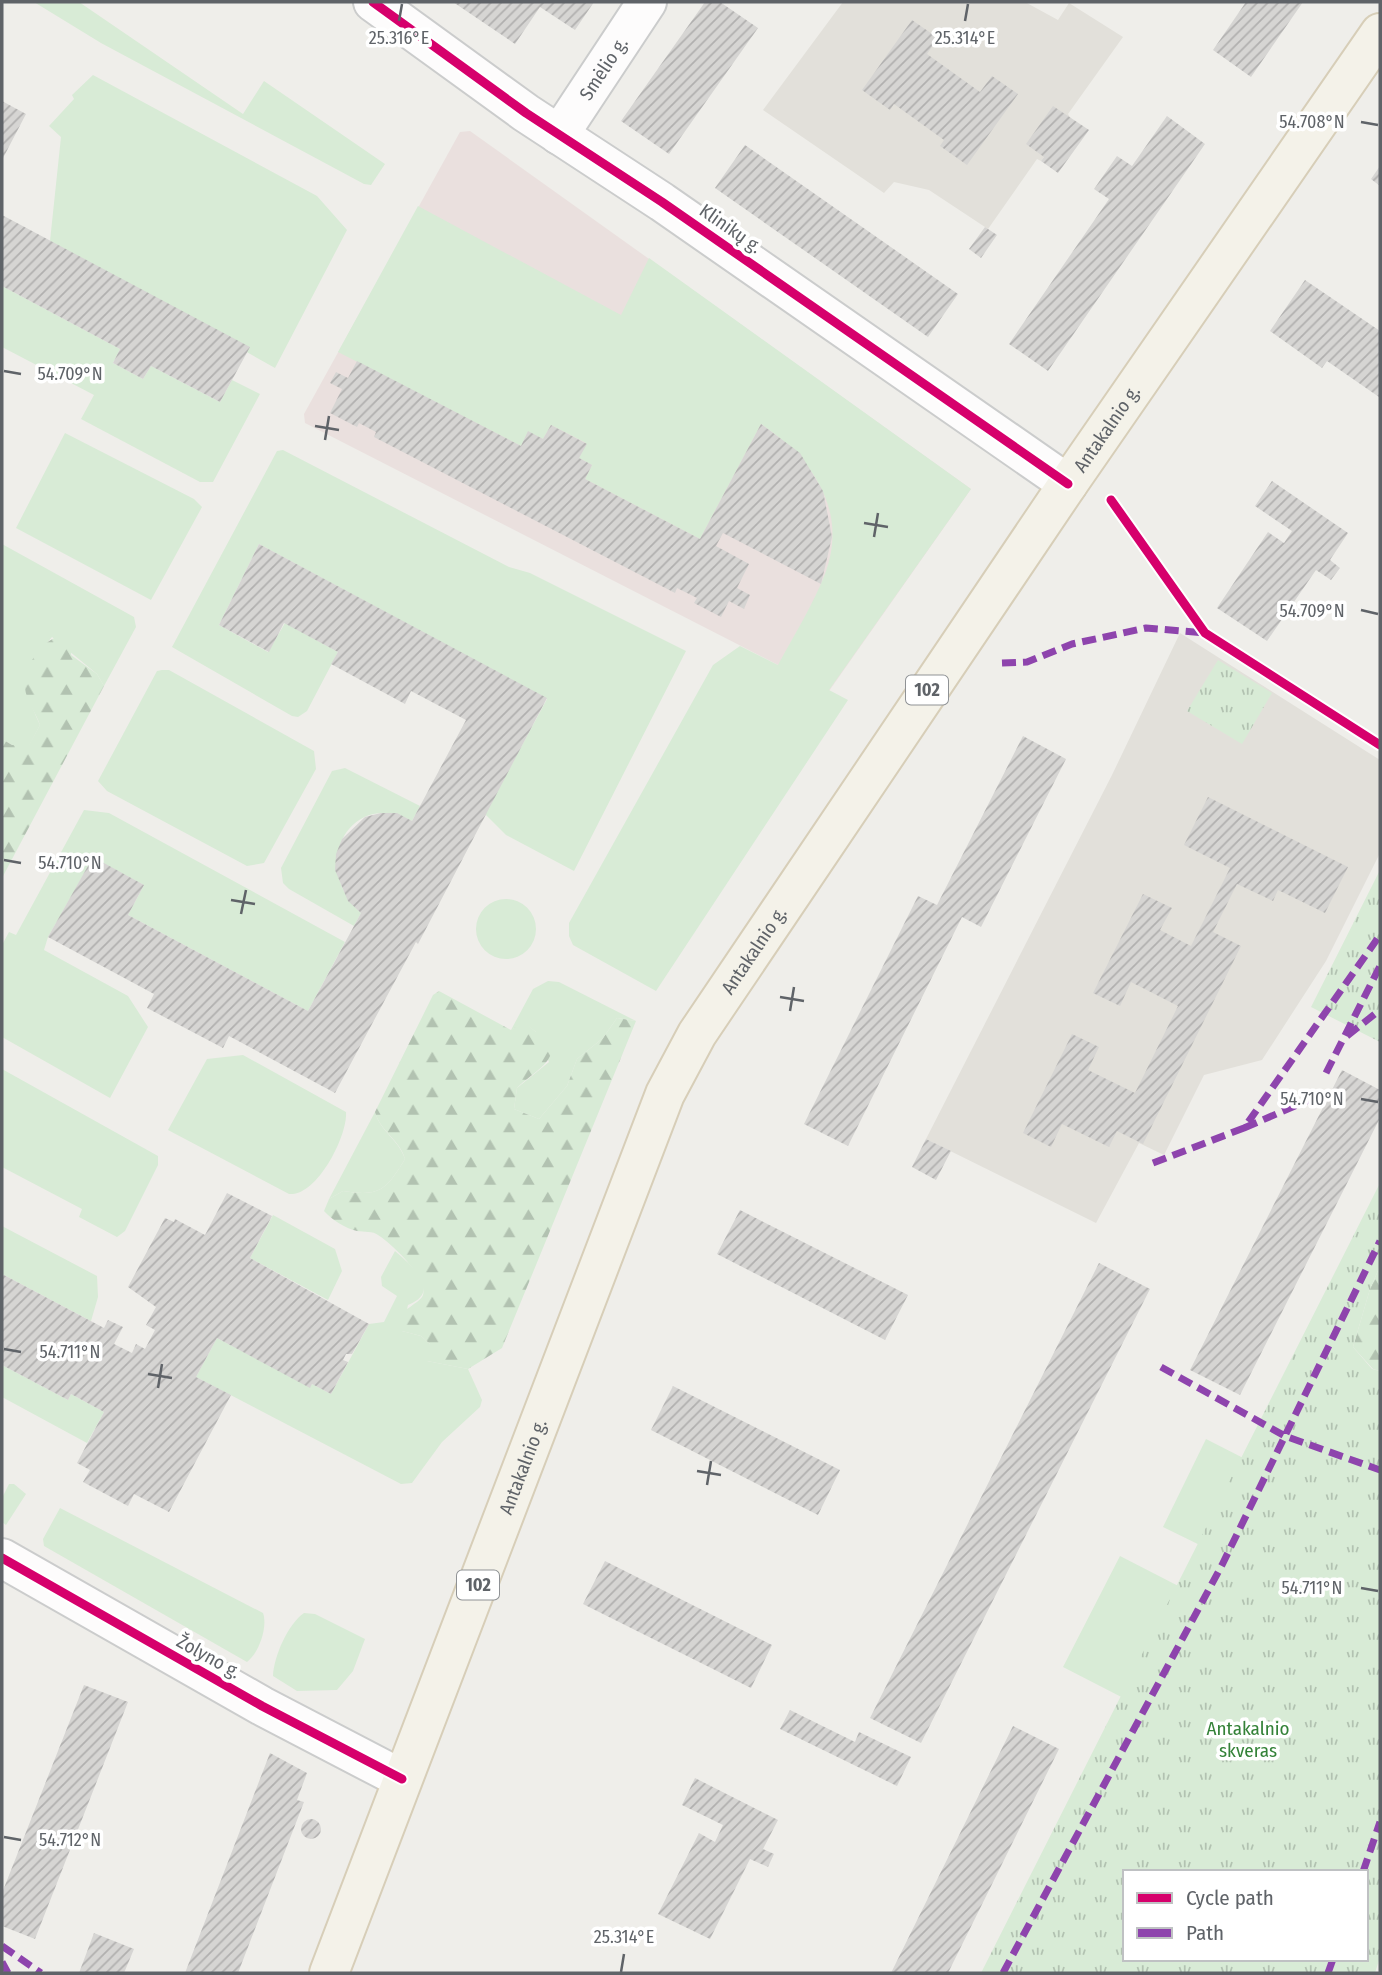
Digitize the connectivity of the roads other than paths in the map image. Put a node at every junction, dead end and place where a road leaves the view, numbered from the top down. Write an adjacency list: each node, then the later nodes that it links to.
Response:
1 (373, 2): 4 (street, Klinikų g.)
2 (647, 2): 4 (street, Smėlio g.)
3 (1380, 33): 5 (main road, Antakalnio g. / 102)
4 (559, 135): 5 (street, Klinikų g.)
5 (1068, 484): 7 (main road, Antakalnio g. / 102)
6 (2, 1558): 7 (street, Žolyno g.)
7 (402, 1779): 8 (main road, Antakalnio g. / 102)
8 (329, 1973)

